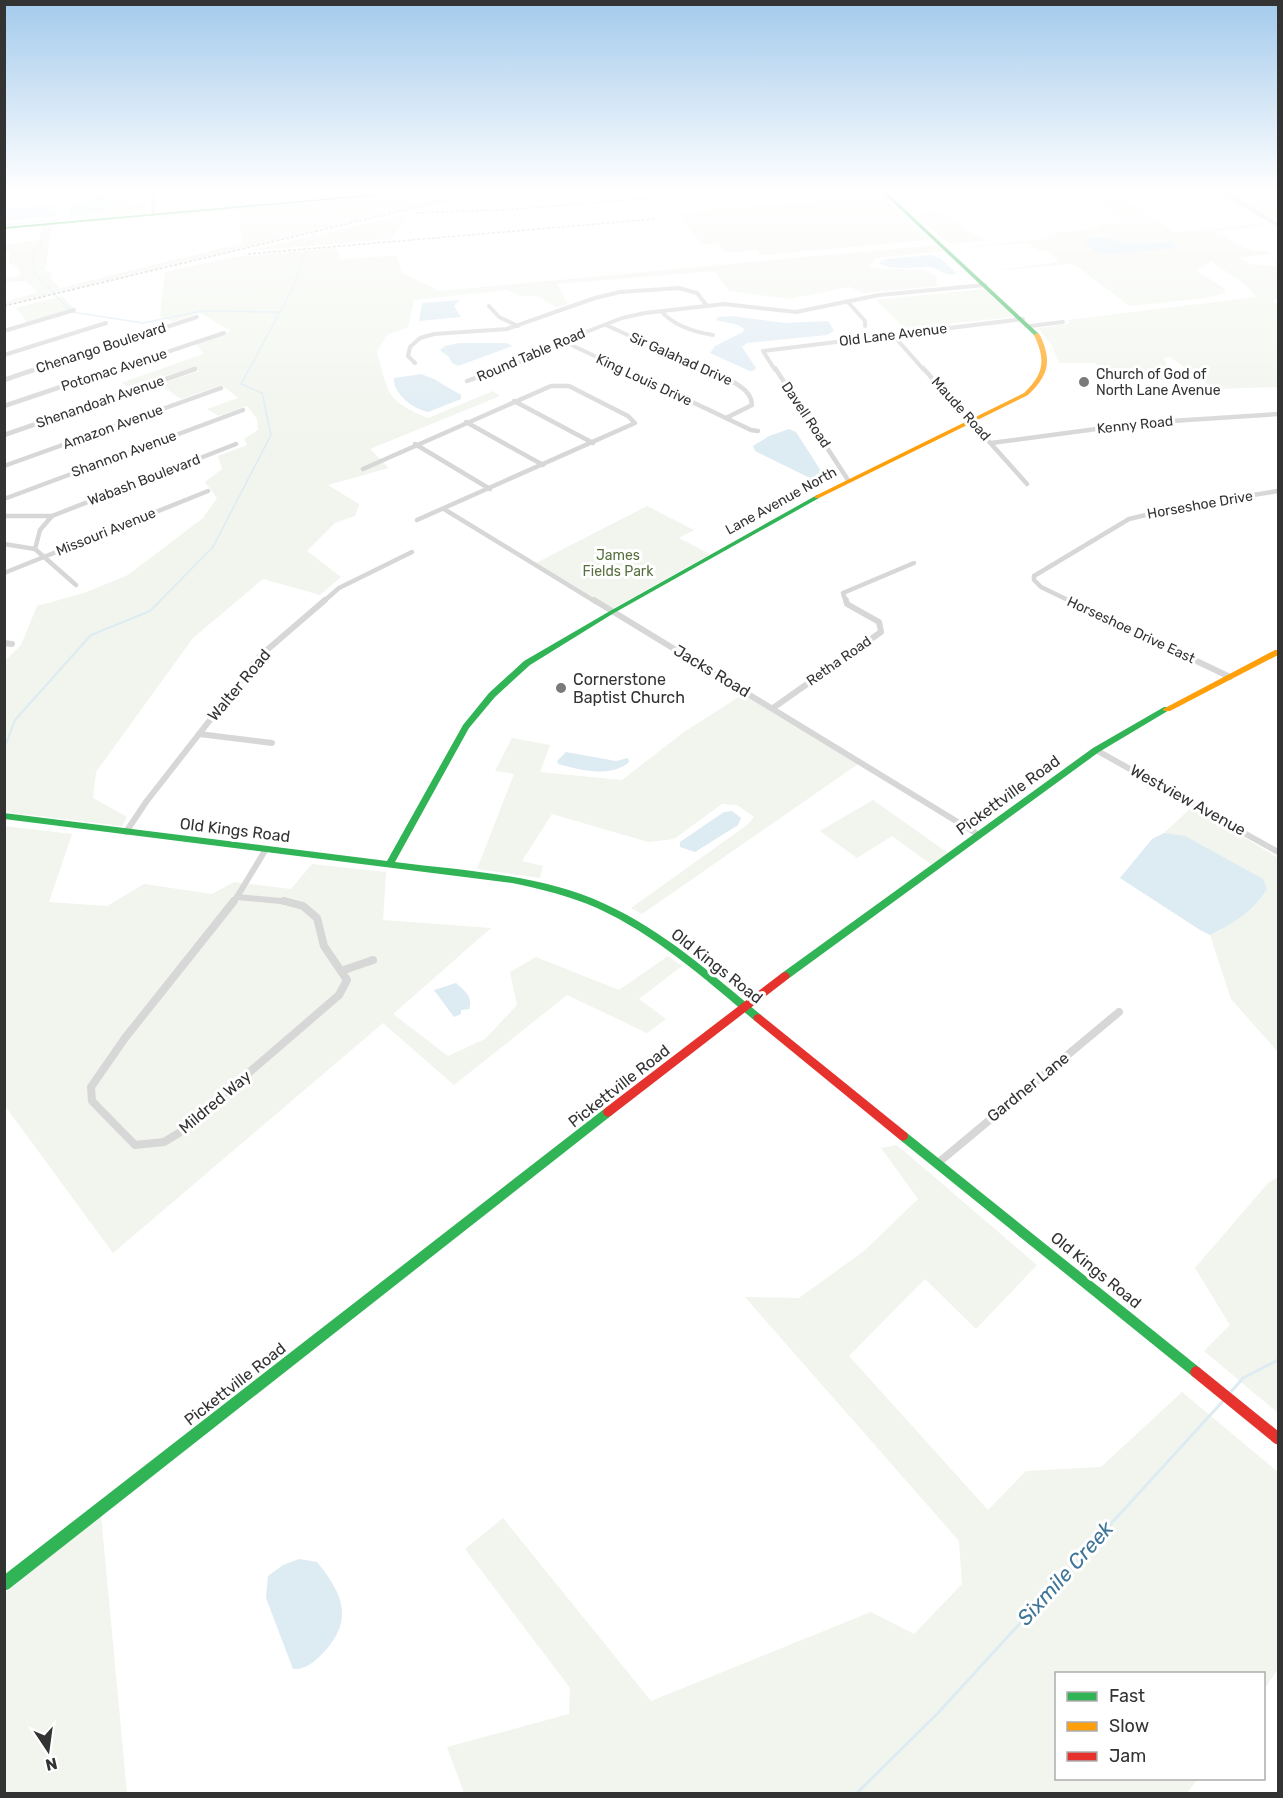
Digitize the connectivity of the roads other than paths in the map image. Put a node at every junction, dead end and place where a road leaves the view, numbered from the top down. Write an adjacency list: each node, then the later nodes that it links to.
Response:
1 (974, 275): 2 (main road, Lane Avenue North)
2 (985, 285): 3 (street, Round Table Road); 9 (main road, Lane Avenue North)
3 (847, 302): 5 (street, Round Table Road); 14 (street)
4 (489, 306): 13 (street)
5 (707, 306): 7 (street, Round Table Road); 13 (street)
6 (74, 310): 15 (street)
7 (661, 311): 12 (street, Round Table Road); 17 (street)
8 (197, 317): 24 (street, Chenango Boulevard)
9 (1026, 322): 10 (street, Old Lane Avenue); 18 (street, Old Lane Avenue); 32 (main road, Lane Avenue North)
10 (1063, 322)
11 (106, 323): 21 (street)
12 (606, 325): 19 (street, Round Table Road); 31 (street, Sir Galahad Drive)
13 (518, 326): 22 (street)
14 (865, 326)
15 (4, 331)
16 (224, 333): 28 (street, Potomac Avenue)
17 (713, 335)
18 (893, 335): 20 (street, Old Lane Avenue); 32 (street, Maude Road)
19 (563, 341): 25 (street, Round Table Road); 31 (street, King Louis Drive)
20 (763, 351): 43 (street, Davell Road)
21 (4, 355)
22 (415, 363)
23 (195, 369): 35 (street, Shenandoah Avenue)
24 (4, 380)
25 (467, 381)
26 (221, 388): 41 (street, Amazon Avenue)
27 (514, 401): 33 (street); 36 (street); 36 (street)
28 (4, 406)
29 (243, 410): 48 (street, Shannon Avenue)
30 (1278, 414): 37 (street, Kenny Road)
31 (726, 418): 34 (street, King Louis Drive)
32 (972, 421): 37 (street, Maude Road); 43 (main road, Lane Avenue North)
33 (466, 422): 39 (street); 40 (street)
34 (758, 430)
35 (4, 435)
36 (593, 443): 40 (street)
37 (991, 443): 44 (street, Maude Road)
38 (236, 444): 51 (street, Wabash Boulevard)
39 (415, 444): 42 (street); 45 (street)
40 (543, 465): 45 (street)
41 (4, 466)
42 (363, 469)
43 (848, 480): 61 (main road, Lane Avenue North)
44 (1027, 484)
45 (490, 489): 49 (street)
46 (1278, 491): 59 (street, Horseshoe Drive)
47 (208, 492): 56 (street, Missouri Avenue)
48 (4, 499)
49 (444, 509): 52 (street); 61 (street, Jacks Road)
50 (4, 516): 51 (street)
51 (52, 516): 54 (street)
52 (417, 520)
53 (4, 544): 54 (street)
54 (35, 549): 56 (street)
55 (412, 552): 67 (street, Walter Road)
56 (44, 557): 58 (street, Missouri Avenue); 60 (street)
57 (914, 563): 66 (street, Retha Road)
58 (4, 573)
59 (1034, 580): 65 (street, Horseshoe Drive East)
60 (76, 585)
61 (612, 612): 66 (street, Jacks Road); 75 (main road, Lane Avenue North)
62 (4, 643): 63 (street)
63 (12, 644)
64 (1278, 652): 65 (main road, Pickettville Road)
65 (1230, 677): 69 (main road, Pickettville Road)
66 (773, 708): 72 (street, Jacks Road)
67 (199, 734): 68 (street); 71 (street, Walter Road)
68 (272, 742)
69 (1096, 750): 72 (main road, Pickettville Road); 74 (street, Westview Avenue)
70 (4, 816): 71 (main road, Old Kings Road)
71 (126, 832): 73 (main road, Old Kings Road)
72 (979, 835): 79 (main road, Pickettville Road)
73 (266, 849): 75 (main road, Old Kings Road); 76 (street, Mildred Way)
74 (1278, 852)
75 (389, 865): 79 (main road, Old Kings Road)
76 (237, 897): 78 (street); 78 (street, Mildred Way)
77 (373, 960): 78 (street)
78 (344, 970)
79 (744, 1006): 81 (main road, Old Kings Road); 83 (main road, Pickettville Road)
80 (1119, 1012): 81 (street, Gardner Lane)
81 (938, 1162): 82 (main road, Old Kings Road)
82 (1278, 1439)
83 (4, 1584)

